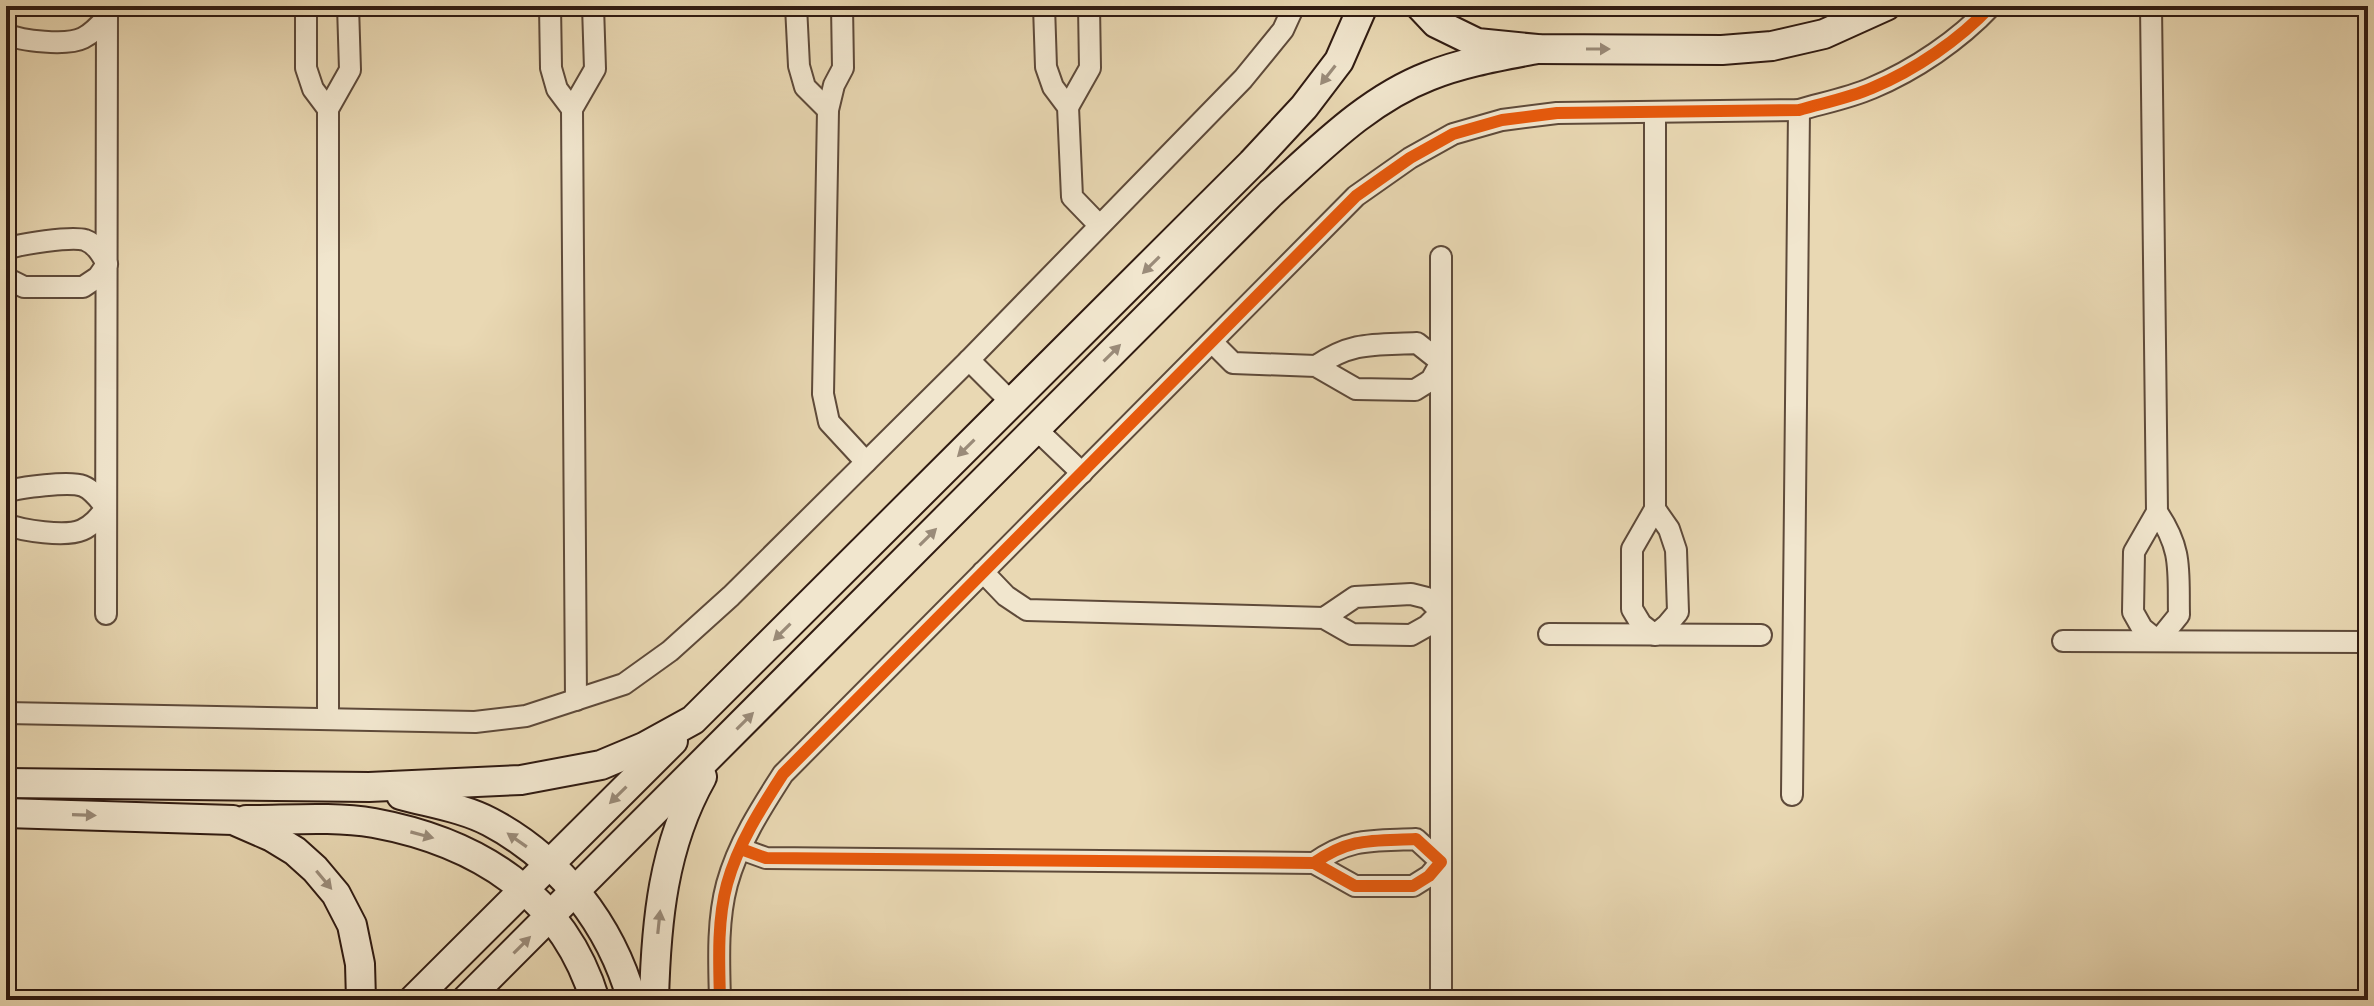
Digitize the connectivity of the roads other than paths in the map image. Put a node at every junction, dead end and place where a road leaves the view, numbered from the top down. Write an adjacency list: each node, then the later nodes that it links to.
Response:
1 (306, 6): 19 (street)
2 (348, 6): 19 (street)
3 (550, 6): 20 (street)
4 (593, 6): 20 (street)
5 (796, 6): 21 (street)
6 (842, 6): 21 (street)
7 (1044, 6): 18 (street)
8 (1089, 6): 18 (street)
9 (1294, 6): 24 (street)
10 (1363, 6): 25 (main road, one-way to 25)
11 (1420, 6): 17 (main road)
12 (1886, 6): 17 (main road, one-way to 12)
13 (1991, 6): 22 (street)
14 (2151, 6): 42 (street)
15 (104, 10): 16 (street); 29 (street)
16 (6, 34)
17 (1537, 49): 27 (main road)
18 (1068, 107): 24 (street)
19 (328, 109): 58 (street)
20 (572, 109): 56 (street)
21 (828, 110): 37 (street)
22 (1799, 110): 23 (street); 63 (street)
23 (1655, 113): 31 (street); 41 (street)
24 (1099, 225): 32 (street)
25 (1186, 230): 27 (main road); 35 (main road, one-way to 35)
26 (6, 249): 29 (street)
27 (1210, 254): 36 (main road, one-way to 27)
28 (1441, 257): 33 (street)
29 (107, 264): 30 (street); 40 (street)
30 (6, 278)
31 (1213, 343): 34 (street); 38 (street)
32 (969, 360): 35 (street); 37 (street)
33 (1441, 362): 34 (street); 34 (street); 47 (street)
34 (1316, 366)
35 (1012, 403): 45 (main road, one-way to 45)
36 (1036, 429): 38 (street); 46 (main road, one-way to 36)
37 (866, 462): 56 (street)
38 (1082, 473): 44 (street)
39 (6, 492): 40 (street)
40 (106, 508): 43 (street); 48 (street)
41 (1655, 509): 51 (street); 51 (street)
42 (2157, 512): 54 (street); 54 (street)
43 (6, 524)
44 (983, 572): 49 (street); 66 (street)
45 (841, 573): 46 (main road); 59 (main road, one-way to 59)
46 (866, 599): 60 (main road, one-way to 46)
47 (1441, 612): 49 (street); 49 (street); 67 (street)
48 (106, 614)
49 (1324, 618)
50 (1549, 634): 51 (street)
51 (1655, 635): 52 (street)
52 (1761, 635)
53 (2063, 641): 54 (street)
54 (2158, 641): 55 (street)
55 (2368, 642)
56 (576, 700): 58 (street)
57 (6, 713): 58 (street)
58 (328, 718)
59 (693, 720): 62 (main road); 69 (main road, one-way to 69)
60 (718, 748): 71 (main road); 78 (main road, one-way to 60)
61 (6, 783): 62 (main road)
62 (369, 787): 69 (main road, one-way to 62)
63 (1792, 795)
64 (6, 813): 65 (main road, one-way to 65)
65 (233, 820): 70 (main road, one-way to 70); 73 (main road, one-way to 73)
66 (741, 849): 68 (street); 79 (street)
67 (1441, 862): 68 (street); 68 (street); 80 (street)
68 (1314, 863)
69 (549, 864): 70 (main road); 71 (main road)
70 (525, 889): 72 (main road); 74 (main road)
71 (576, 891): 72 (main road); 77 (main road)
72 (551, 916): 75 (main road, one-way to 72); 76 (main road)
73 (361, 1000)
74 (413, 1000)
75 (466, 1000)
76 (595, 1000)
77 (632, 1000)
78 (654, 1000)
79 (720, 1000)
80 (1441, 1000)

